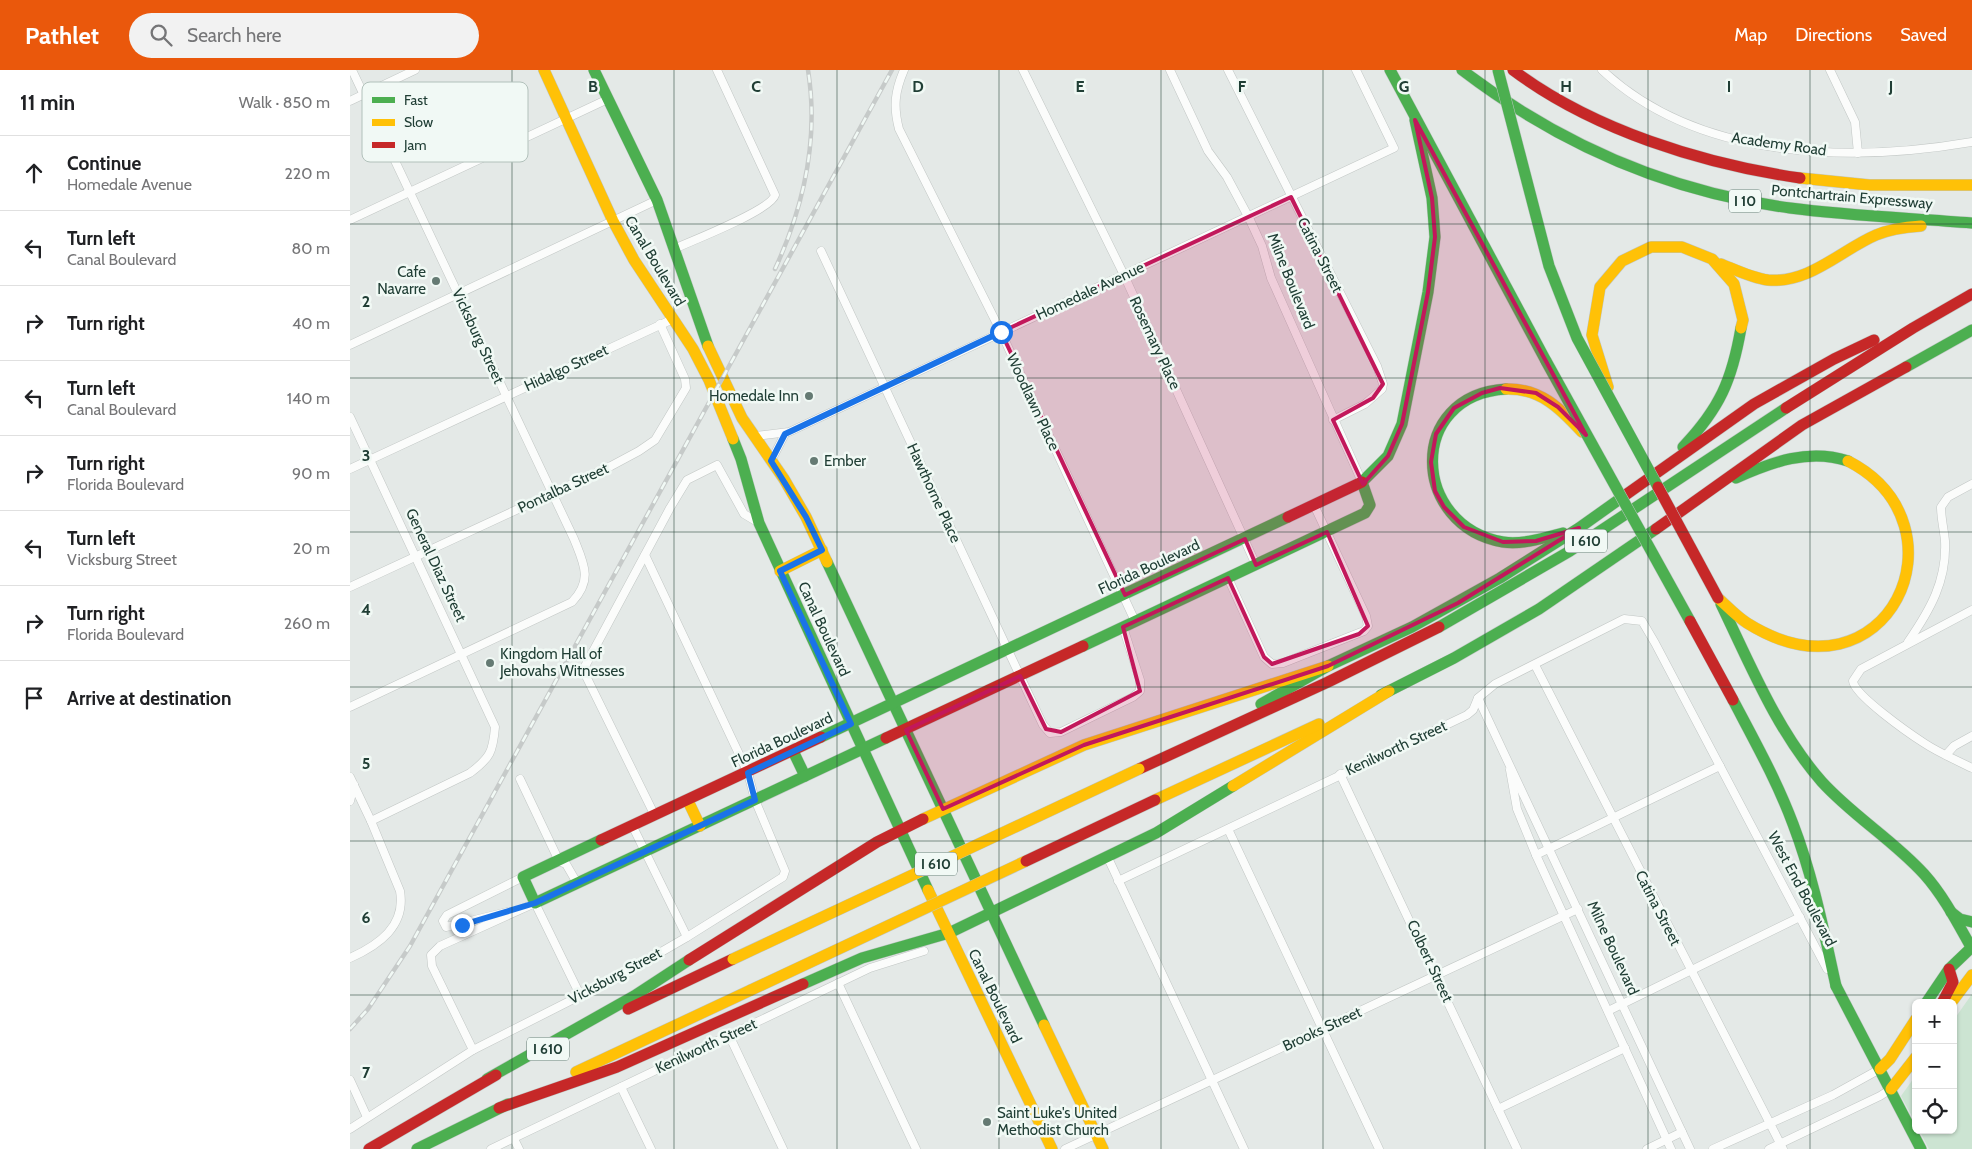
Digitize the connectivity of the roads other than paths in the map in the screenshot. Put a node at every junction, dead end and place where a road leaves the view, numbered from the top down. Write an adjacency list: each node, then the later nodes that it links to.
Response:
1 (352, 70): 18 (street, Vicksburg Street)
2 (415, 70): 17 (street)
3 (544, 70): 22 (main road, Canal Boulevard)
4 (594, 70): 20 (main road, Canal Boulevard)
5 (717, 70): 37 (street)
6 (904, 70): 46 (street, Woodlawn Place)
7 (1023, 70): 40 (street, Rosemary Place)
8 (1170, 70): 33 (street, Milne Boulevard)
9 (1228, 70): 31 (street, Catina Street)
10 (1356, 70): 31 (street, Homedale Avenue)
11 (1390, 70): 23 (main road)
12 (1462, 70): 36 (main road, Pontchartrain Expressway / I 10)
13 (1498, 70): 50 (main road, bridge)
14 (1513, 70): 29 (main road, Pontchartrain Expressway / I 10)
15 (1602, 70): 26 (street, Academy Road)
16 (1830, 70): 26 (street)
17 (391, 82)
18 (362, 91)
19 (362, 96): 21 (street)
20 (608, 99): 22 (street); 32 (main road, Canal Boulevard)
21 (350, 101)
22 (567, 118): 24 (street); 35 (main road, Canal Boulevard)
23 (1415, 120): 54 (main road, bridge); 60 (main road, Florida Boulevard)
24 (528, 136)
25 (1972, 142): 26 (street, Academy Road)
26 (1858, 153)
27 (396, 162): 30 (street, Vicksburg Street)
28 (474, 162): 30 (street)
29 (1972, 185)
30 (410, 192): 34 (street); 41 (street, Vicksburg Street)
31 (1291, 196): 33 (street, Homedale Avenue); 52 (street, Catina Street)
32 (657, 200): 35 (street); 37 (main road, Canal Boulevard)
33 (1249, 218): 40 (street, Homedale Avenue); 52 (street, Milne Boulevard)
34 (350, 220)
35 (613, 221): 41 (street); 43 (main road, Canal Boulevard)
36 (1972, 224): 39 (main road)
37 (676, 248): 55 (main road, Canal Boulevard)
38 (821, 251): 48 (street, Hawthorne Place)
39 (1719, 264): 50 (main road, bridge); 59 (main road)
40 (1124, 275): 46 (street, Homedale Avenue); 72 (street, Rosemary Place)
41 (458, 294): 47 (street); 49 (street, Vicksburg Street)
42 (1972, 294): 59 (main road); 101 (main road, I 610)
43 (673, 319): 44 (street, Hidalgo Street); 68 (main road, Canal Boulevard)
44 (660, 324): 49 (street, Hidalgo Street); 63 (street, Pontalba Street)
45 (1972, 330): 62 (main road, I 610)
46 (1001, 332): 48 (street, Homedale Avenue); 80 (street, Woodlawn Place)
47 (350, 344)
48 (885, 387): 53 (street, Homedale Avenue); 88 (street, Hawthorne Place)
49 (506, 395): 56 (street, Hidalgo Street); 63 (street, Vicksburg Street)
50 (1615, 407): 81 (main road, bridge)
51 (350, 417): 56 (street, General Diaz Street)
52 (1333, 420): 60 (street, Milne Boulevard)
53 (785, 434): 55 (street, Homedale Avenue); 57 (street)
54 (1586, 435): 69 (main road); 149 (main road, bridge)
55 (755, 436): 57 (main road, Canal Boulevard)
56 (370, 459): 58 (street, Hidalgo Street); 75 (street, General Diaz Street)
57 (771, 461): 73 (main road, Canal Boulevard)
58 (350, 469)
59 (1658, 472): 69 (main road)
60 (1362, 482): 65 (main road, Florida Boulevard); 66 (main road, Milne Boulevard)
61 (1972, 484): 87 (street)
62 (1706, 492): 64 (main road); 93 (main road, I 610)
63 (552, 493): 75 (street, Pontalba Street); 89 (street, Vicksburg Street)
64 (1904, 501)
65 (1314, 505): 70 (street); 72 (main road, Florida Boulevard)
66 (1369, 510): 70 (main road, Florida Boulevard)
67 (1910, 512): 71 (main road)
68 (759, 523): 74 (street); 77 (main road, Canal Boulevard)
69 (1579, 528): 91 (main road)
70 (1327, 532): 76 (main road, Florida Boulevard); 78 (street)
71 (1918, 533)
72 (1245, 539): 76 (street, Rosemary Place); 80 (main road, Florida Boulevard)
73 (822, 550): 77 (main road); 95 (main road, Canal Boulevard)
74 (645, 555): 107 (street, Vicksburg Street); 117 (street)
75 (416, 558): 79 (street, Pontalba Street); 89 (street, General Diaz Street)
76 (1256, 565): 78 (main road, Florida Boulevard)
77 (780, 571): 97 (main road, Canal Boulevard)
78 (1228, 578): 84 (main road, Florida Boulevard)
79 (350, 587)
80 (1124, 595): 84 (street, Woodlawn Place); 88 (main road, Florida Boulevard)
81 (1718, 598): 82 (main road); 134 (main road)
82 (1908, 598)
83 (1972, 610): 87 (street)
84 (1136, 621): 85 (main road, Florida Boulevard)
85 (1123, 627): 92 (main road, Florida Boulevard); 92 (street, Hawthorne Place)
86 (1655, 643): 90 (street, Kenilworth Street); 105 (street, West End Boulevard)
87 (1907, 643): 103 (street)
88 (1008, 650): 92 (street, Hawthorne Place); 95 (main road, Florida Boulevard)
89 (461, 654): 96 (street); 119 (street, General Diaz Street)
90 (1535, 665): 94 (street, Kenilworth Street); 118 (street, Catina Street)
91 (1328, 666): 101 (main road); 116 (main road)
92 (1020, 676): 98 (main road, Florida Boulevard)
93 (1389, 691): 127 (main road); 168 (main road, I 610, bridge)
94 (1478, 698): 104 (street, Milne Boulevard); 108 (street, Kenilworth Street)
95 (894, 703): 97 (main road, Florida Boulevard); 98 (main road, Canal Boulevard)
96 (350, 707)
97 (851, 724): 100 (main road, Canal Boulevard); 102 (main road, Florida Boulevard)
98 (906, 730): 100 (main road, Florida Boulevard); 116 (main road, Canal Boulevard)
99 (1972, 736): 103 (street)
100 (863, 748): 109 (main road, Florida Boulevard); 123 (main road, Canal Boulevard)
101 (1179, 750): 163 (main road, I 610, bridge)
102 (793, 751): 107 (main road, Florida Boulevard); 109 (main road)
103 (1946, 755): 106 (street)
104 (1508, 760): 124 (street, Milne Boulevard); 126 (street, Milne Boulevard)
105 (1720, 766): 118 (street); 137 (street, West End Boulevard)
106 (1972, 768)
107 (748, 773): 113 (street, Vicksburg Street); 115 (main road, Florida Boulevard)
108 (1340, 774): 122 (street, Kenilworth Street); 147 (street, Colbert Street)
109 (805, 776): 113 (main road, Florida Boulevard)
110 (350, 777): 112 (street)
111 (520, 779): 128 (street)
112 (354, 785): 114 (street); 119 (street)
113 (755, 800): 120 (main road, Florida Boulevard); 140 (street, Vicksburg Street)
114 (350, 801)
115 (688, 801): 117 (main road, Florida Boulevard); 120 (main road)
116 (943, 809): 123 (main road); 135 (main road, Canal Boulevard)
117 (654, 816): 121 (main road, Florida Boulevard)
118 (1613, 819): 124 (street); 145 (street, Catina Street)
119 (371, 821): 143 (street)
120 (700, 826): 125 (main road, Florida Boulevard)
121 (633, 827): 125 (street); 128 (main road, Florida Boulevard)
122 (1228, 828): 130 (street, Kenilworth Street); 157 (street)
123 (900, 830): 139 (main road, Canal Boulevard); 163 (main road)
124 (1549, 849): 126 (street); 133 (street, Milne Boulevard)
125 (644, 852): 131 (main road, Florida Boulevard); 140 (street)
126 (1536, 856): 136 (street, Milne Boulevard)
127 (1108, 858): 130 (street); 135 (main road)
128 (559, 860): 129 (main road, Florida Boulevard); 131 (street)
129 (523, 878): 132 (main road); 132 (street, Florida Boulevard)
130 (1118, 882): 165 (street)
131 (577, 883): 132 (main road, Florida Boulevard)
132 (535, 903): 150 (street); 160 (street, Florida Boulevard)
133 (1578, 909): 136 (street, Brooks Street); 154 (street, Milne Boulevard)
134 (1950, 911): 138 (main road); 141 (main road)
135 (989, 912): 139 (main road); 174 (main road, Canal Boulevard)
136 (1564, 916): 147 (street, Brooks Street); 155 (street, Milne Boulevard)
137 (1800, 917): 145 (street); 149 (street, West End Boulevard)
138 (1972, 922)
139 (949, 933): 168 (main road); 185 (main road, Canal Boulevard)
140 (687, 937): 150 (street, Vicksburg Street)
141 (1972, 948): 144 (main road)
142 (924, 951): 148 (street, Kenilworth Street)
143 (350, 958)
144 (1949, 969): 151 (main road); 152 (main road)
145 (1690, 972): 154 (street); 171 (street, Catina Street)
146 (1972, 975): 153 (main road)
147 (1437, 976): 157 (street, Brooks Street); 169 (street, Colbert Street)
148 (838, 984): 158 (street, Kenilworth Street); 184 (street)
149 (1836, 986): 162 (main road, West End Boulevard)
150 (580, 995): 160 (street, Vicksburg Street)
151 (1929, 999)
152 (1944, 999)
153 (1954, 999)
154 (1622, 1004): 155 (street); 173 (street, Milne Boulevard)
155 (1608, 1011): 159 (street, Milne Boulevard)
156 (1912, 1025): 162 (main road)
157 (1322, 1029): 165 (street, Brooks Street); 189 (street)
158 (729, 1035): 166 (street, Kenilworth Street); 183 (street)
159 (1625, 1048): 169 (street); 176 (street, Milne Boulevard)
160 (473, 1050): 170 (street, Vicksburg Street)
161 (1912, 1063): 167 (main road)
162 (1880, 1069): 167 (main road, West End Boulevard); 171 (street)
163 (487, 1079): 178 (main road, I 610)
164 (350, 1080): 170 (street)
165 (1212, 1081): 174 (street, Brooks Street); 188 (street)
166 (621, 1086): 175 (street, Kenilworth Street); 182 (street)
167 (1891, 1088): 177 (street); 196 (main road, West End Boulevard)
168 (500, 1108): 179 (main road, I 610)
169 (1498, 1109): 190 (street, Colbert Street)
170 (368, 1117): 172 (street, Vicksburg Street)
171 (1770, 1123): 177 (street, Catina Street); 194 (street)
172 (350, 1129)
173 (1682, 1132): 176 (street); 193 (street, Milne Boulevard)
174 (1096, 1134): 186 (street, Brooks Street); 187 (main road, Canal Boulevard)
175 (514, 1139): 180 (street, Kenilworth Street); 181 (street)
176 (1667, 1140): 191 (street); 192 (street, Milne Boulevard)
177 (1782, 1146): 195 (street)
178 (369, 1149)
179 (417, 1149)
180 (491, 1149)
181 (519, 1149)
182 (651, 1149)
183 (783, 1149)
184 (916, 1149)
185 (1052, 1149)
186 (1065, 1149)
187 (1103, 1149)
188 (1244, 1149)
189 (1379, 1149)
190 (1517, 1149)
191 (1647, 1149)
192 (1671, 1149)
193 (1690, 1149)
194 (1713, 1149)
195 (1769, 1149)
196 (1921, 1149)

